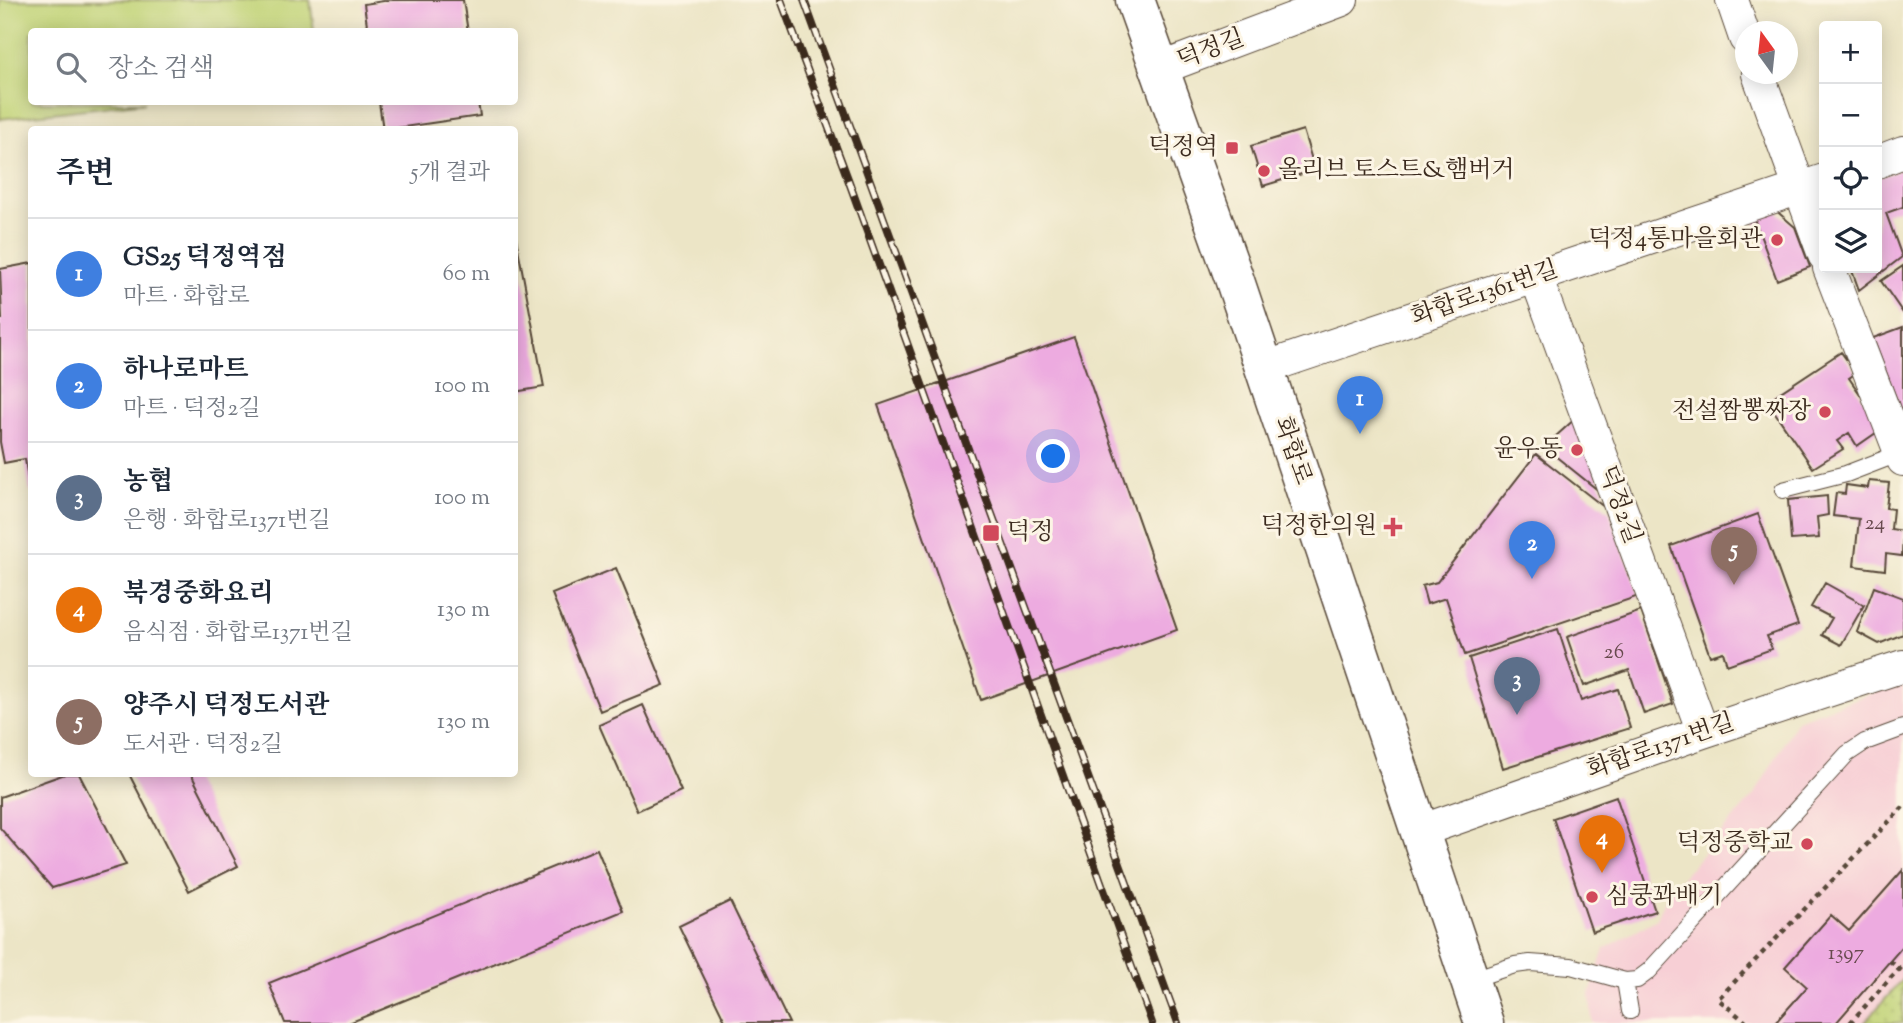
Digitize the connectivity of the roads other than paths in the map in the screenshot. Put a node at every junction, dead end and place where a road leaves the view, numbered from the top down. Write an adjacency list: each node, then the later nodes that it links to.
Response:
1 (1135, 0): 5 (main road, 화합로)
2 (1342, 0): 5 (street, 덕정길)
3 (1732, 0): 4 (street)
4 (1739, 21)
5 (1159, 69): 13 (main road, 화합로)
6 (1763, 84): 9 (street)
7 (1903, 152): 8 (street)
8 (1882, 160)
9 (1812, 184): 10 (street); 12 (street, 화합로1361번길)
10 (1819, 225)
11 (1831, 273): 14 (street)
12 (1536, 277): 13 (street, 화합로1361번길); 18 (street, 덕정2길)
13 (1264, 368): 19 (main road, 화합로)
14 (1902, 455): 15 (lane)
15 (1783, 490)
16 (1903, 666): 18 (street, 화합로1371번길)
17 (1903, 728): 21 (lane)
18 (1703, 732): 19 (street, 화합로1371번길)
19 (1420, 831): 20 (main road, 화합로)
20 (1470, 980): 21 (lane); 23 (main road, 화합로)
21 (1625, 981): 22 (lane)
22 (1630, 1011)
23 (1484, 1023)

